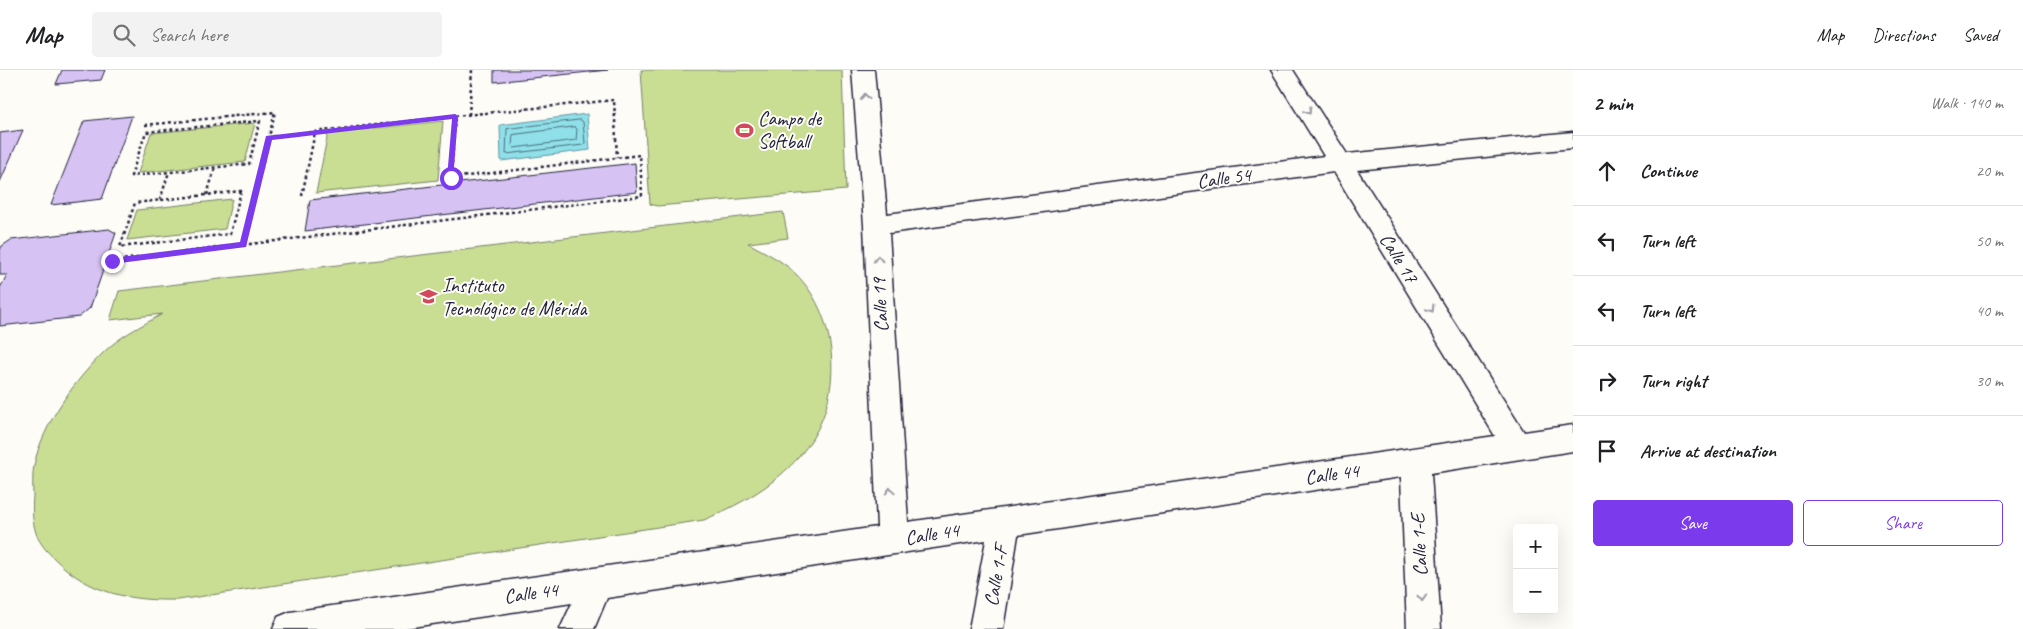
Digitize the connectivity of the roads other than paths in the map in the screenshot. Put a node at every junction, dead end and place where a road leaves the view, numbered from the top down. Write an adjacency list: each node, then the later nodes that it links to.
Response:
1 (863, 70): 5 (street, Calle 19, one-way to 1)
2 (1282, 70): 4 (street, Calle 17, one-way to 4)
3 (1573, 140): 4 (street, Calle 54)
4 (1339, 163): 5 (street, Calle 54); 7 (street, Calle 17, one-way to 7)
5 (876, 225): 10 (street, Calle 19, one-way to 5)
6 (1573, 438): 7 (street, Calle 44)
7 (1517, 446): 8 (street, Calle 44)
8 (1415, 462): 9 (street, Calle 44); 15 (street, Calle 1-E, one-way to 15)
9 (1005, 523): 10 (street, Calle 44); 14 (street, Calle 1-F)
10 (893, 540): 11 (street, Calle 44)
11 (597, 583): 12 (street, Calle 44); 13 (street)
12 (290, 629)
13 (577, 629)
14 (986, 629)
15 (1424, 629)

